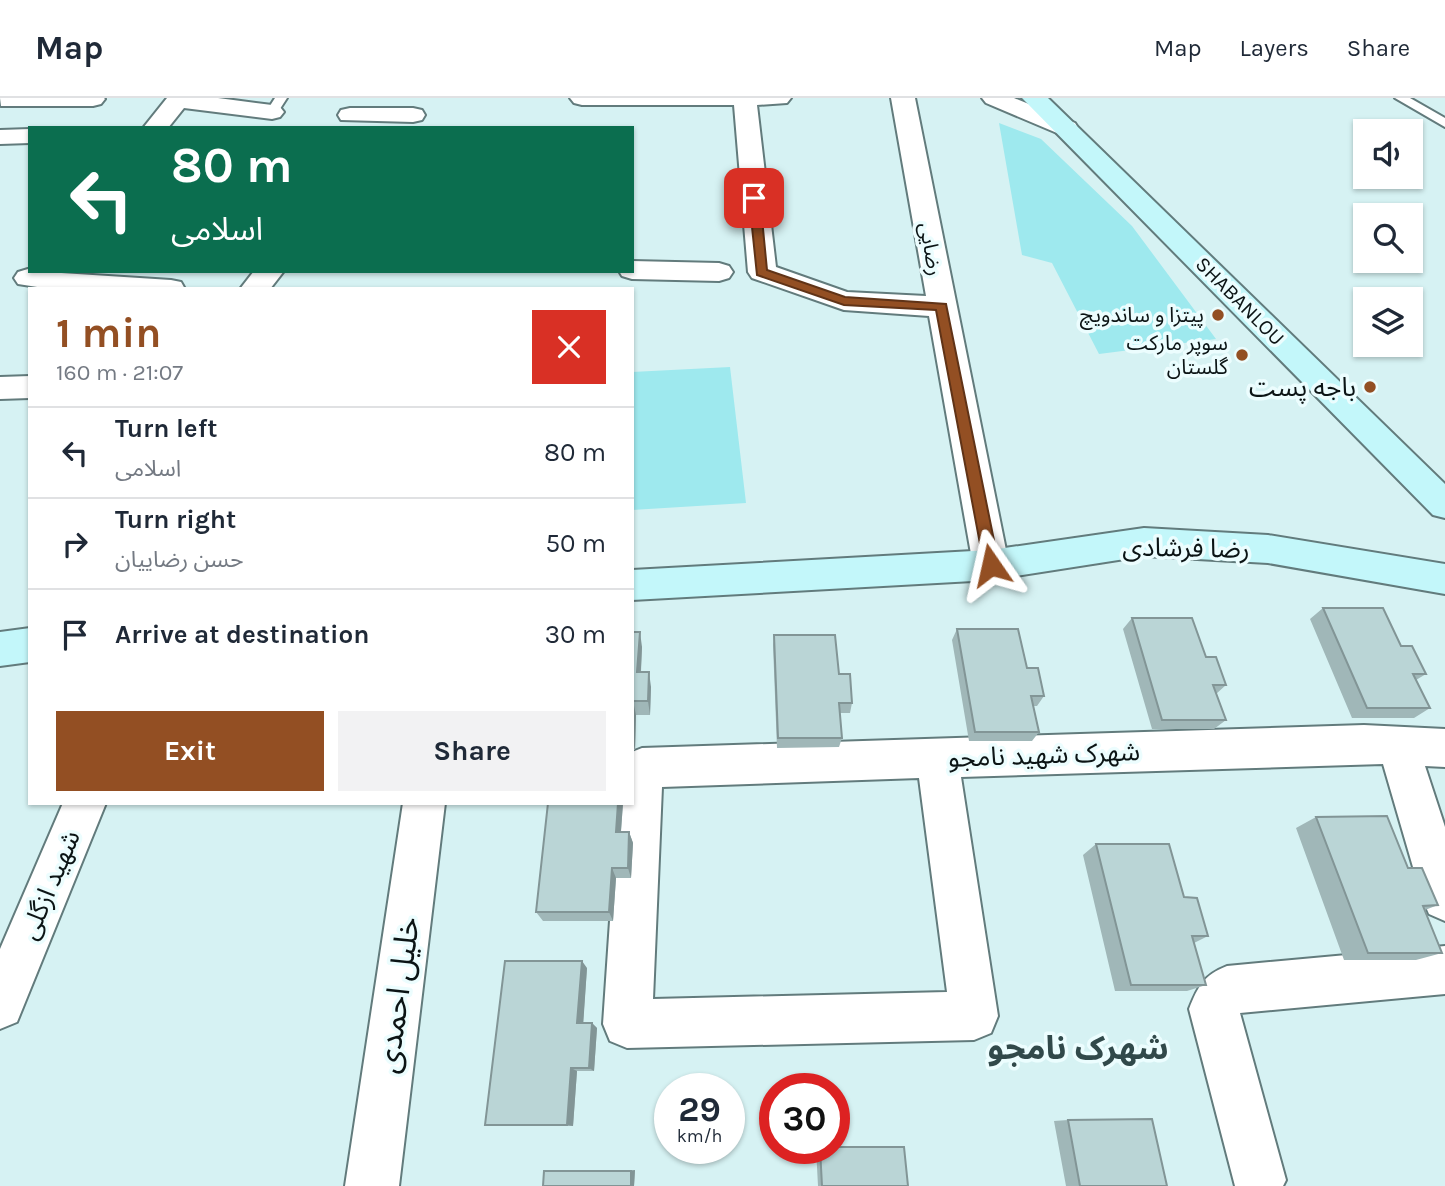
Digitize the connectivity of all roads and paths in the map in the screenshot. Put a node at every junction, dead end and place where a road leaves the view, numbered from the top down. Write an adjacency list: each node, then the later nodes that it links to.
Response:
1 (779, 98): 9 (street)
2 (904, 98): 25 (street, رضایی)
3 (994, 98): 16 (street)
4 (1034, 98): 16 (main road, SHABANLOU)
5 (1401, 98): 14 (lane)
6 (1, 99): 7 (street)
7 (93, 99)
8 (179, 99): 10 (street); 15 (street)
9 (745, 100): 11 (street); 25 (street)
10 (276, 105)
11 (576, 105)
12 (415, 114): 13 (street)
13 (350, 115)
14 (1445, 122)
15 (157, 126)
16 (1066, 128): 26 (main road, SHABANLOU)
17 (28, 136): 18 (street)
18 (0, 137)
19 (634, 270): 20 (street)
20 (719, 272)
21 (268, 273): 24 (street)
22 (30, 275): 23 (street)
23 (151, 287)
24 (256, 287)
25 (942, 307): 27 (street, رضایی)
26 (1445, 505)
27 (991, 565): 28 (main road, رضا فرشادی); 29 (main road, رضا فرشادی)
28 (1445, 579)
29 (634, 584)
30 (28, 645): 31 (main road)
31 (0, 649)
32 (1398, 746): 33 (street, شهرک شهید نامجو); 34 (street, شهرک شهید نامجو); 37 (street)
33 (1445, 748)
34 (937, 758): 34 (street, شهرک شهید نامجو)
35 (84, 805): 39 (street, شهید ازگلی)
36 (424, 805): 41 (street, خلیل احمدی)
37 (1445, 898)
38 (1445, 970): 40 (street)
39 (0, 1005)
40 (1259, 1180)
41 (372, 1186)

